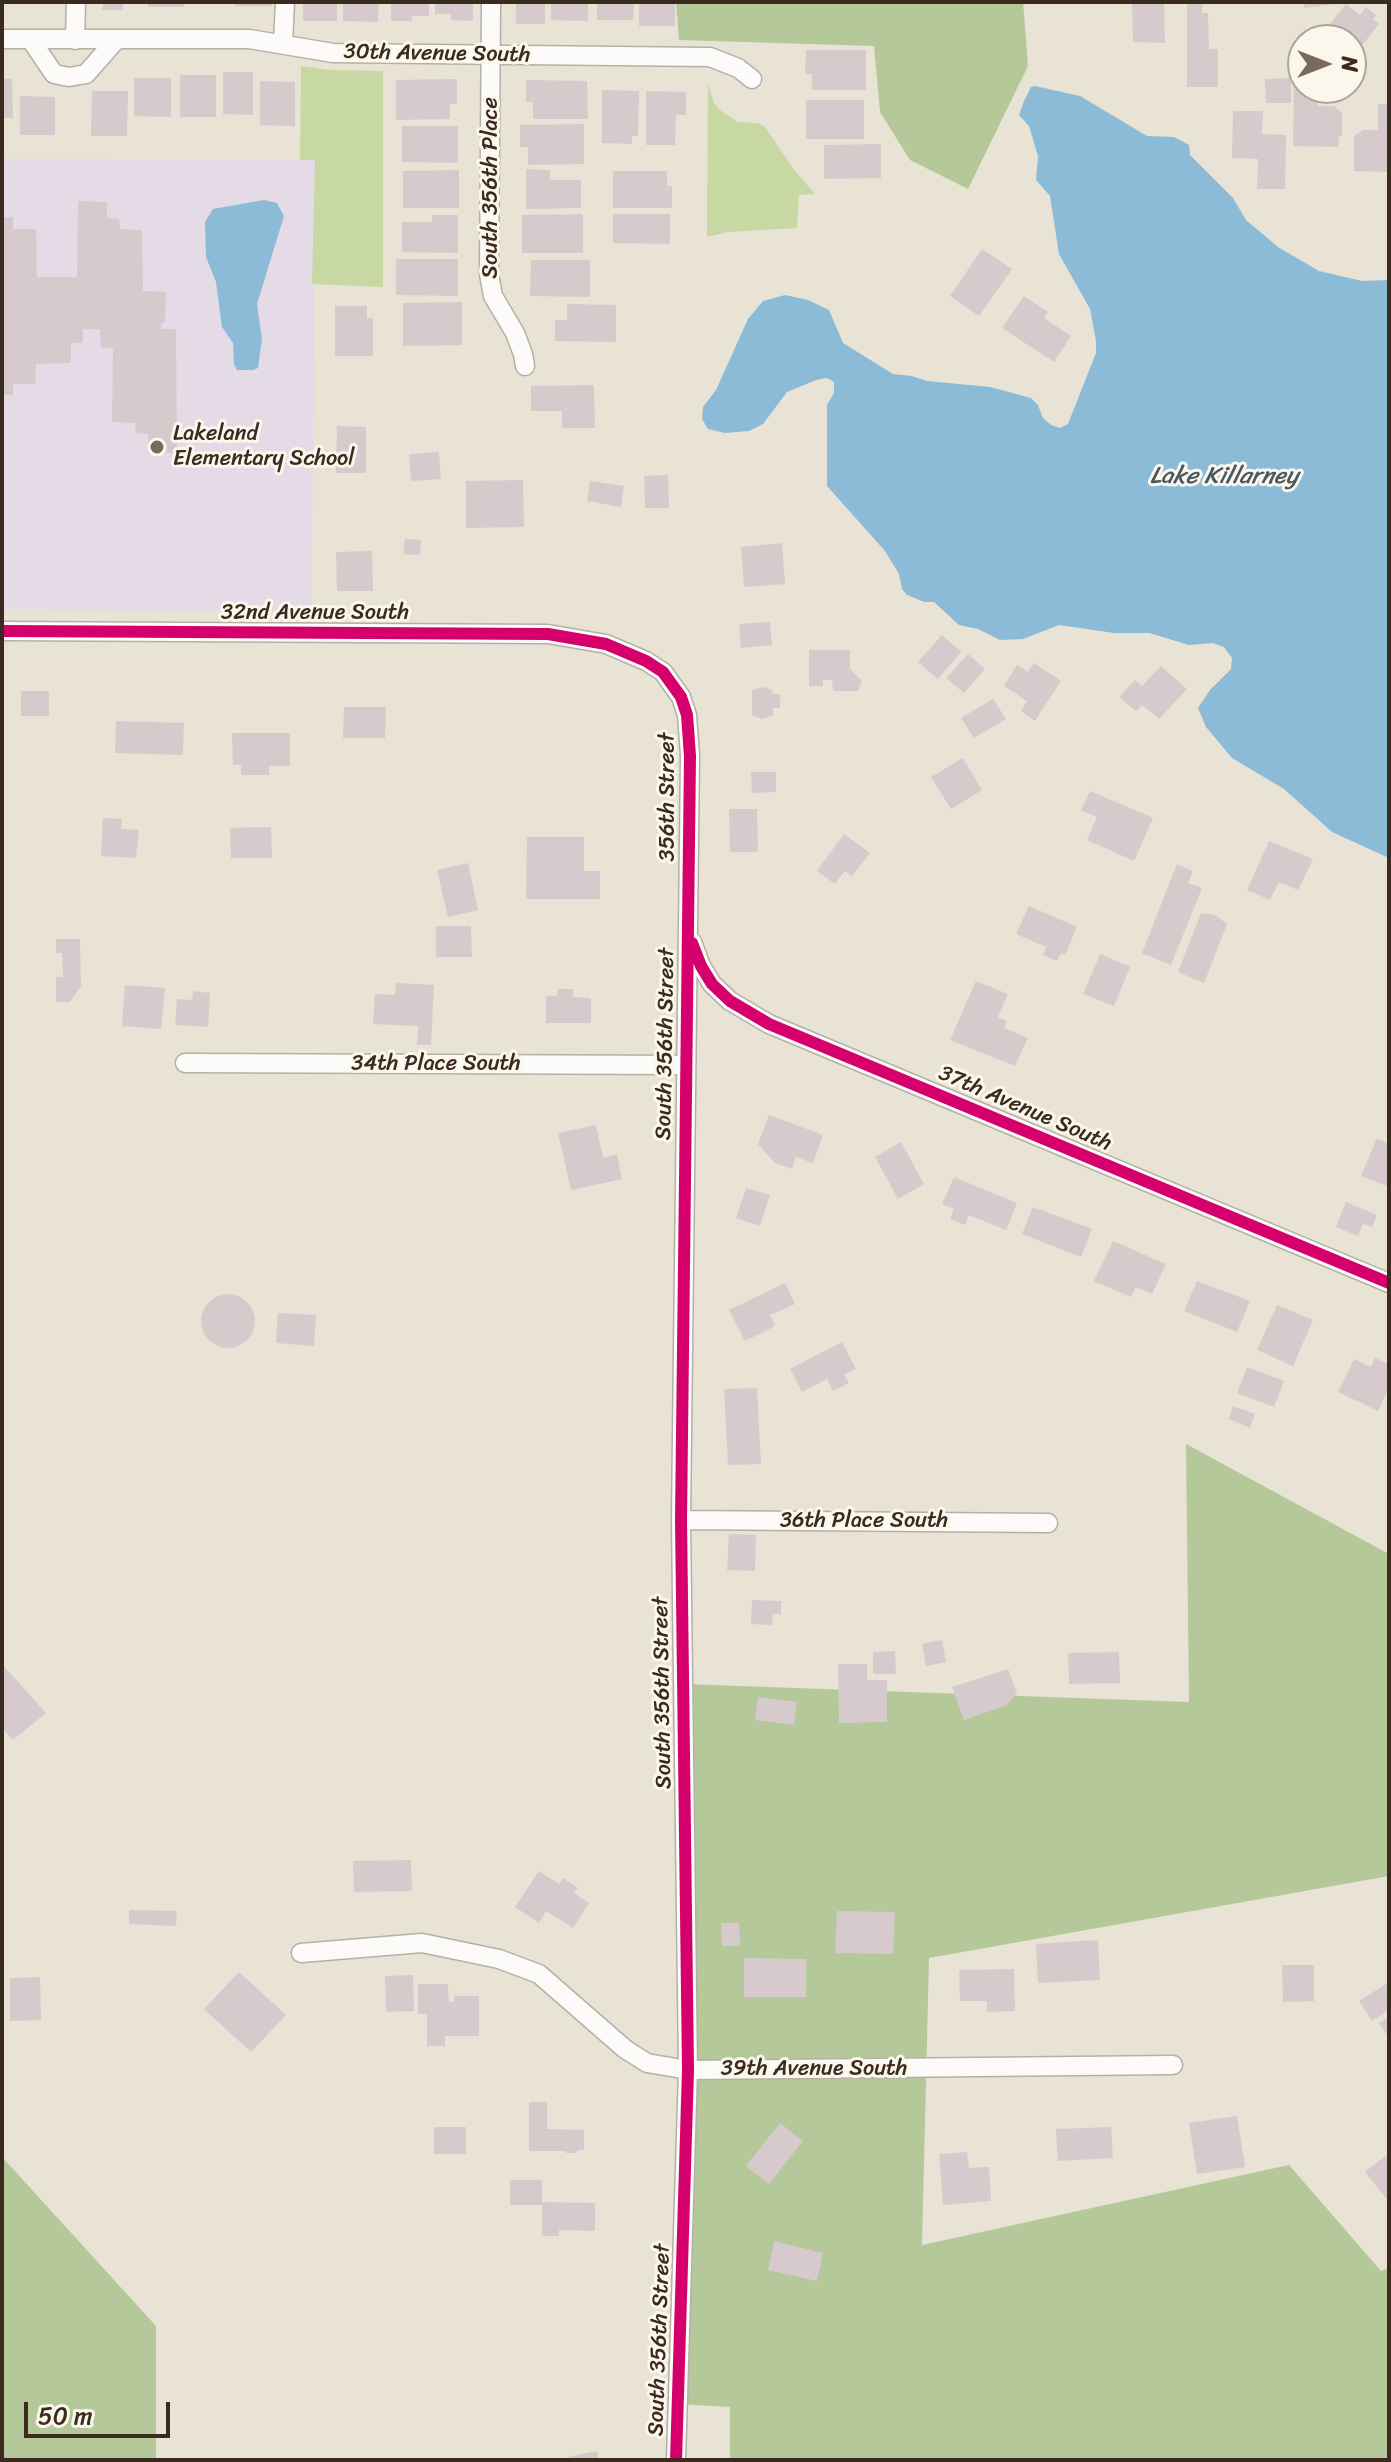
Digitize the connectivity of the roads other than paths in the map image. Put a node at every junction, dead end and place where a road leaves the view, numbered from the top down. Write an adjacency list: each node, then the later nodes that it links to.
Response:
1 (76, 2): 6 (street)
2 (285, 2): 8 (street)
3 (491, 2): 9 (street, South 356th Place)
4 (2, 39): 5 (street, 30th Avenue South)
5 (31, 40): 6 (street, 30th Avenue South); 7 (street)
6 (75, 40): 7 (street, 30th Avenue South)
7 (116, 40): 8 (street, 30th Avenue South)
8 (283, 44): 9 (street, 30th Avenue South)
9 (490, 55): 10 (street, 30th Avenue South); 11 (street, South 356th Place)
10 (752, 79)
11 (525, 366)
12 (2, 631): 13 (street, 32nd Avenue South)
13 (625, 651): 14 (street, 356th Street)
14 (688, 925): 16 (street, South 356th Street); 17 (street, 37th Avenue South)
15 (185, 1063): 16 (street, 34th Place South)
16 (686, 1065): 18 (street, South 356th Street)
17 (1389, 1283)
18 (681, 1520): 19 (street, 36th Place South); 22 (street, South 356th Street)
19 (1048, 1523)
20 (301, 1953): 22 (street, 39th Avenue South)
21 (1173, 2065): 22 (street, 39th Avenue South)
22 (688, 2070): 23 (street, South 356th Street)
23 (676, 2460)

